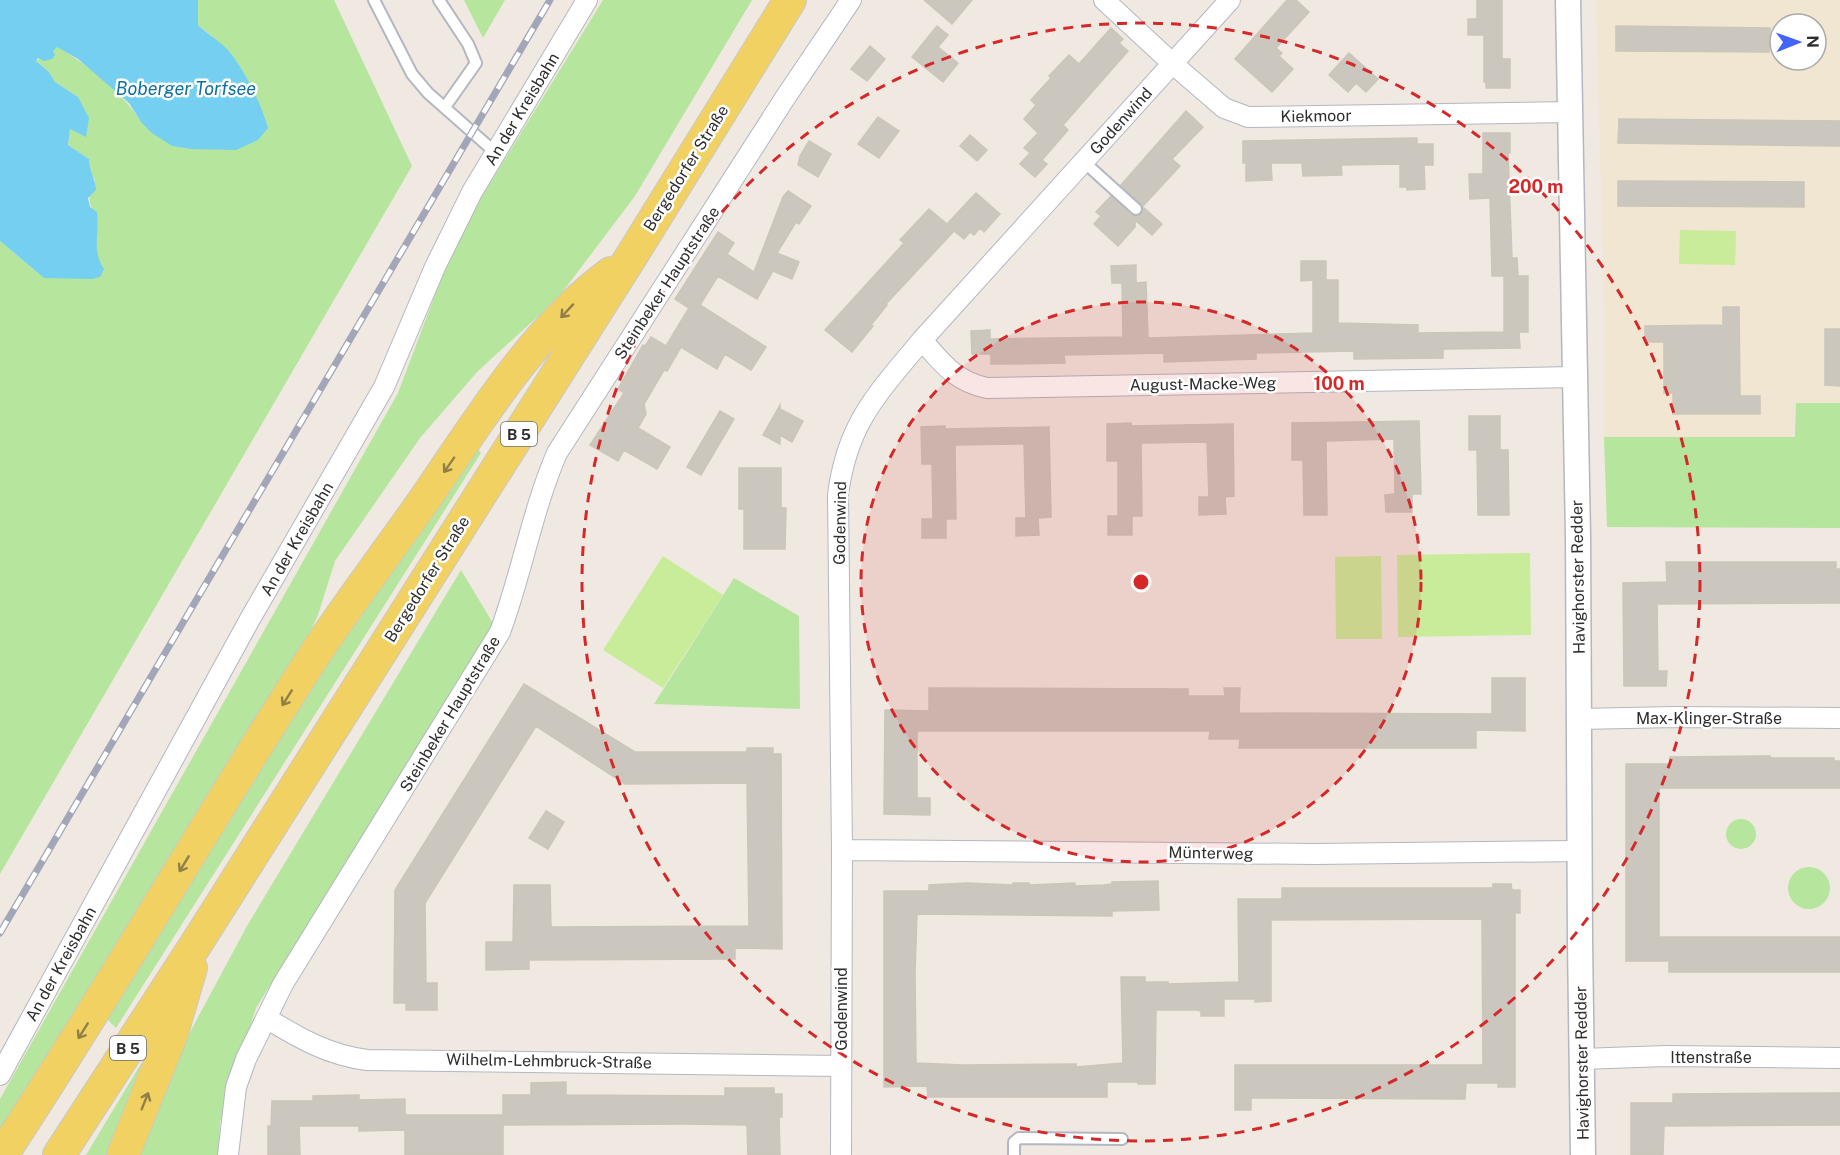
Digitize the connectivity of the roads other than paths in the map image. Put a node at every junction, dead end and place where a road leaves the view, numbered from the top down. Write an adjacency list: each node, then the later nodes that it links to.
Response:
1 (374, 0): 10 (lane)
2 (439, 0): 10 (lane)
3 (587, 0): 12 (street, An der Kreisbahn)
4 (790, 0): 15 (main road, Bergedorfer Straße / B 5)
5 (851, 0): 23 (street, Steinbeker Hauptstraße)
6 (1104, 0): 9 (street, Kiekmoor)
7 (1230, 0): 9 (street, Godenwind)
8 (1568, 0): 11 (street, Havighorster Redder)
9 (1173, 64): 11 (street, Kiekmoor); 13 (street, Godenwind)
10 (445, 107): 12 (lane)
11 (1571, 112): 17 (street, Havighorster Redder)
12 (496, 153): 27 (street, An der Kreisbahn)
13 (1084, 162): 14 (lane); 16 (street, Godenwind)
14 (1136, 209)
15 (629, 260): 22 (main road, Bergedorfer Straße / B 5); 29 (main road, one-way to 29)
16 (922, 340): 17 (street, August-Macke-Weg); 20 (street, Godenwind)
17 (1574, 377): 19 (street, Havighorster Redder)
18 (1840, 718): 19 (street, Max-Klinger-Straße)
19 (1579, 719): 21 (street, Havighorster Redder)
20 (842, 850): 21 (street, Münterweg); 26 (street, Godenwind)
21 (1579, 851): 25 (street, Havighorster Redder)
22 (198, 942): 30 (main road, Bergedorfer Straße / B 5); 31 (main road, one-way to 22)
23 (266, 1018): 26 (street, Wilhelm-Lehmbruck-Straße); 32 (street, Steinbeker Hauptstraße)
24 (1840, 1058): 25 (street, Ittenstraße)
25 (1581, 1059): 35 (street, Havighorster Redder)
26 (841, 1066): 33 (street, Godenwind)
27 (0, 1075)
28 (1122, 1139): 34 (lane)
29 (4, 1153)
30 (59, 1155)
31 (123, 1155)
32 (228, 1155)
33 (841, 1155)
34 (1014, 1155)
35 (1583, 1155)

